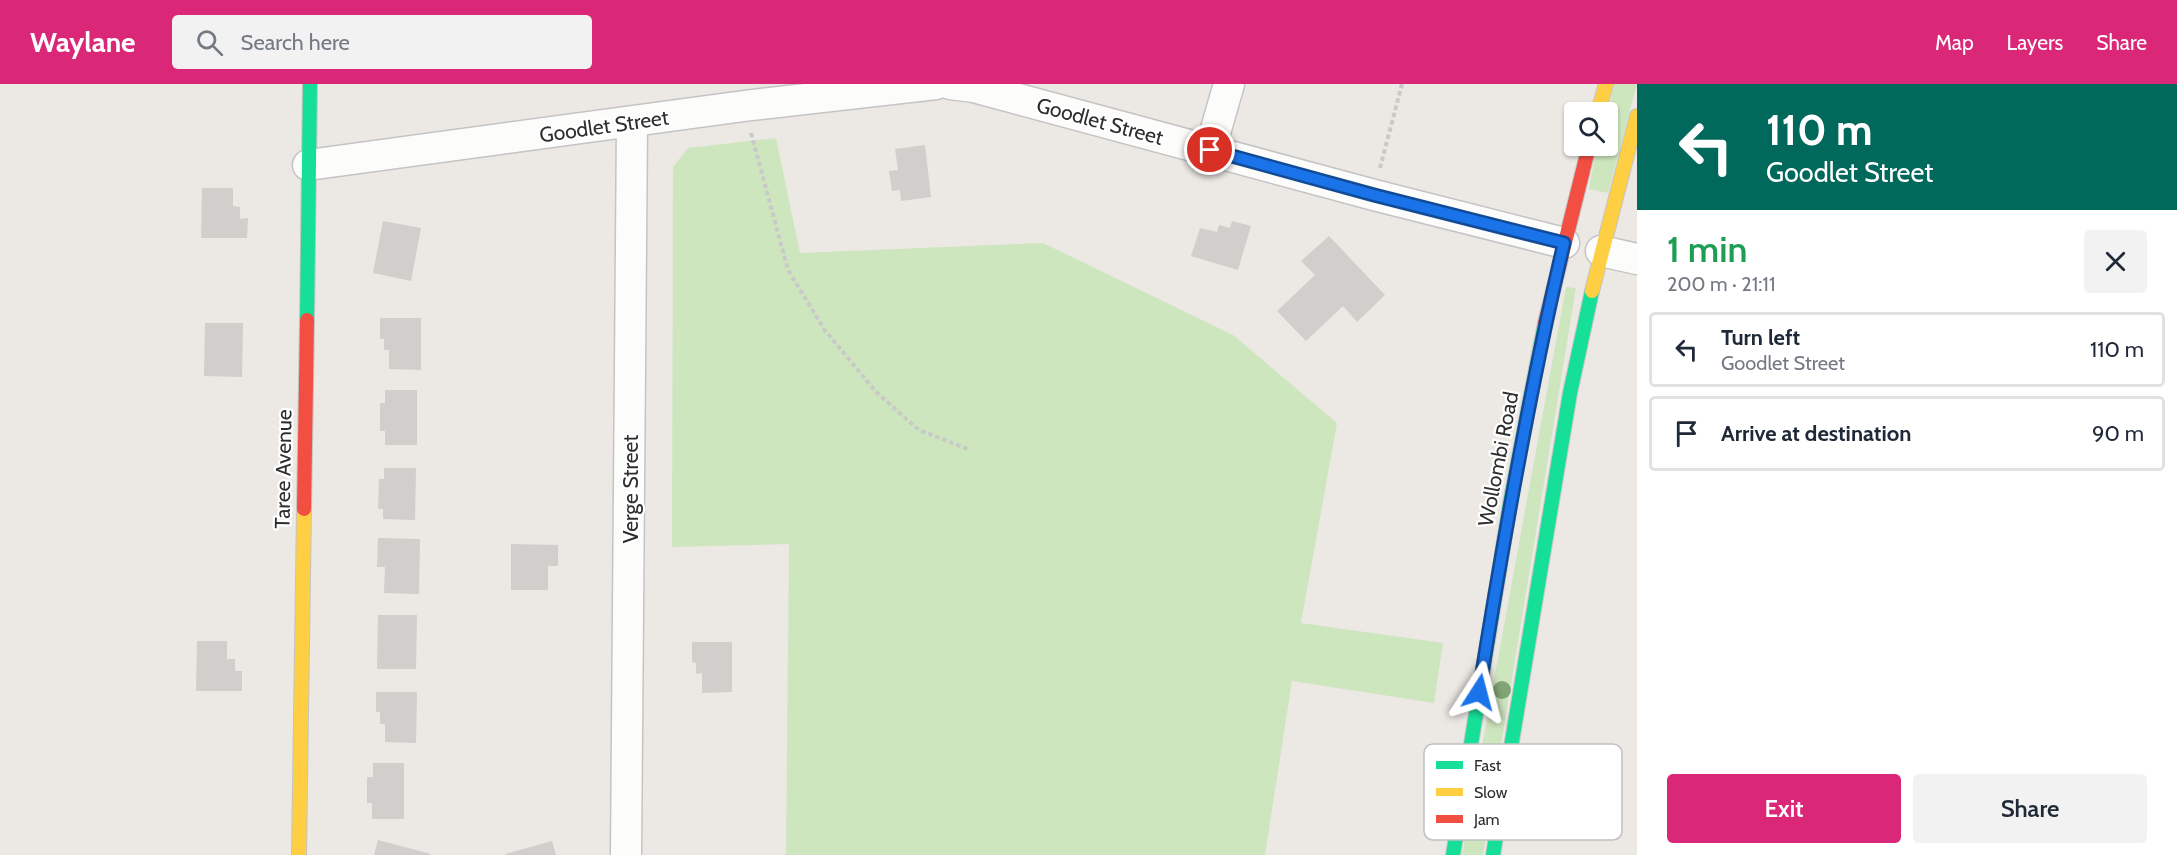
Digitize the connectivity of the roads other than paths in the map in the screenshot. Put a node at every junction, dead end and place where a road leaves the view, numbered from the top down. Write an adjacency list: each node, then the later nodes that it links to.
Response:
1 (310, 84): 11 (main road, Taree Avenue)
2 (936, 84): 8 (street, Goodlet Street)
3 (950, 84): 9 (street, Goodlet Street)
4 (1229, 84): 9 (street)
5 (1606, 84): 6 (main road)
6 (1601, 102)
7 (1637, 116): 12 (main road, Wollombi Road)
8 (632, 123): 11 (street, Goodlet Street); 19 (street, Verge Street)
9 (1210, 150): 12 (street, Goodlet Street)
10 (1588, 156): 12 (main road, Wollombi Road)
11 (308, 165): 18 (main road, Taree Avenue)
12 (1585, 248): 13 (street, Goodlet Street); 14 (main road, Wollombi Road); 15 (main road, Wollombi Road)
13 (1637, 260)
14 (1471, 744)
15 (1511, 744)
16 (1455, 840): 20 (main road, Wollombi Road)
17 (1495, 840): 21 (main road, Wollombi Road)
18 (299, 855)
19 (626, 855)
20 (1453, 855)
21 (1493, 855)

